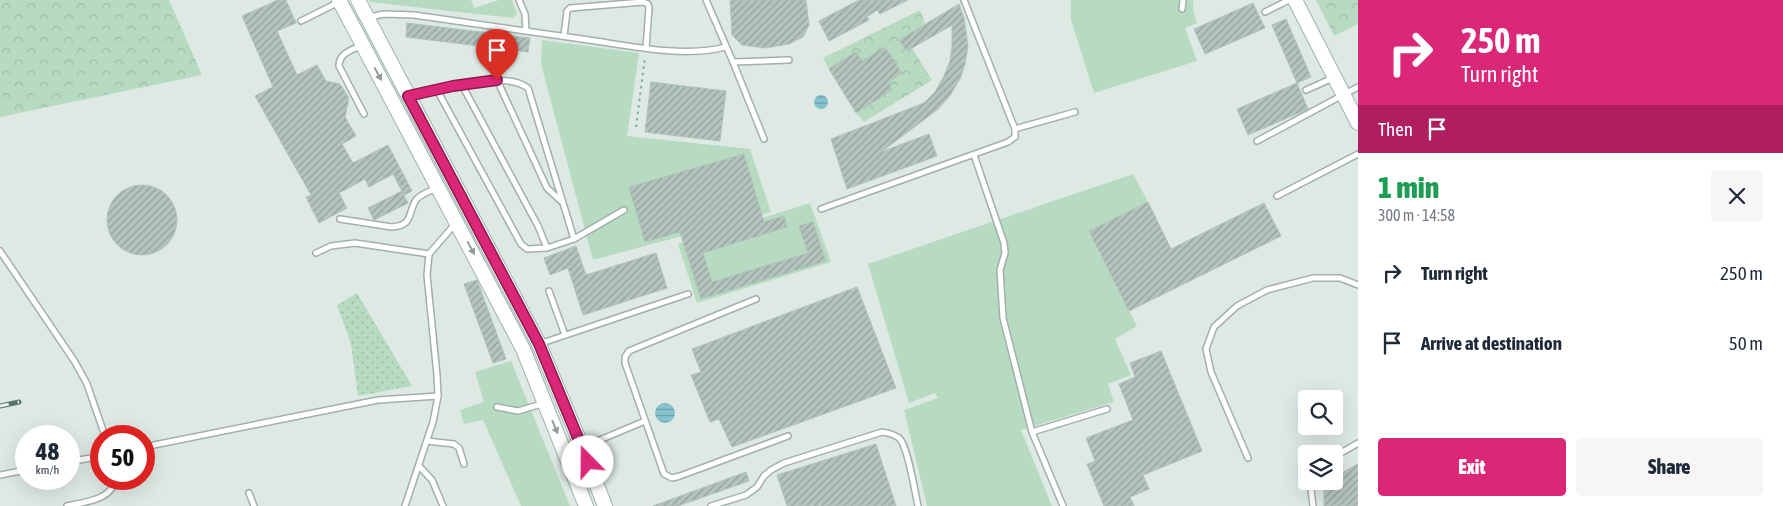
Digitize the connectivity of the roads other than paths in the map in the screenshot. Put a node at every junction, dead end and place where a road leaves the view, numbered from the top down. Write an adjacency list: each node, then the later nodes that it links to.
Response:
1 (358, 0): 11 (main road)
2 (519, 0): 13 (lane)
3 (706, 0): 16 (lane)
4 (964, 0): 31 (lane)
5 (1183, 0): 9 (lane)
6 (1289, 0): 10 (lane)
7 (1295, 0): 20 (main road)
8 (339, 1): 12 (lane); 15 (main road)
9 (1182, 9)
10 (1265, 12)
11 (367, 17): 13 (lane); 26 (main road)
12 (301, 21)
13 (526, 31): 14 (lane)
14 (564, 36): 17 (lane); 17 (lane)
15 (362, 45): 29 (lane); 36 (main road, one-way to 36)
16 (725, 47): 17 (lane); 19 (lane)
17 (646, 48)
18 (789, 60): 19 (lane)
19 (733, 62): 32 (lane)
20 (1334, 77): 25 (lane); 27 (main road)
21 (497, 80): 22 (lane); 38 (lane); 38 (lane)
22 (462, 85): 24 (lane); 44 (lane)
23 (1358, 87): 27 (lane)
24 (437, 90): 26 (lane); 44 (lane)
25 (1306, 90)
26 (408, 96): 53 (main road)
27 (1344, 96): 30 (main road); 33 (lane)
28 (1075, 112): 31 (lane)
29 (364, 114)
30 (1358, 123)
31 (1015, 129): 35 (lane)
32 (764, 139)
33 (1257, 140)
34 (1358, 154): 37 (lane)
35 (974, 155): 39 (lane); 60 (lane)
36 (438, 188): 41 (lane); 42 (main road)
37 (1277, 196)
38 (563, 204): 43 (lane)
39 (821, 209)
40 (624, 210): 43 (lane)
41 (340, 219)
42 (457, 221): 47 (lane); 55 (main road, one-way to 55)
43 (574, 239): 44 (lane)
44 (547, 248)
45 (0, 251): 59 (lane)
46 (316, 253): 47 (lane)
47 (429, 254): 54 (lane)
48 (1358, 285): 67 (lane)
49 (549, 291): 52 (lane)
50 (688, 294): 52 (lane)
51 (756, 299): 58 (lane)
52 (565, 335): 53 (lane)
53 (539, 344): 65 (main road)
54 (438, 396): 62 (lane); 64 (lane)
55 (545, 403): 56 (lane); 79 (main road, one-way to 79)
56 (497, 407)
57 (1107, 409): 60 (lane)
58 (645, 421): 61 (lane); 65 (lane)
59 (101, 425)
60 (1032, 432): 83 (lane)
61 (788, 436)
62 (427, 441): 68 (lane); 69 (lane)
63 (1358, 443): 66 (lane)
64 (155, 445)
65 (582, 447): 80 (main road)
66 (1343, 452)
67 (1248, 458)
68 (464, 464)
69 (419, 466): 77 (lane); 78 (lane)
70 (15, 472): 71 (lane)
71 (0, 475)
72 (111, 490): 75 (lane)
73 (1311, 490): 84 (lane)
74 (250, 493): 76 (lane)
75 (67, 506)
76 (254, 506)
77 (405, 506)
78 (443, 506)
79 (586, 506)
80 (605, 506)
81 (711, 506): 82 (lane)
82 (918, 506)
83 (1063, 506)
84 (1313, 506)

